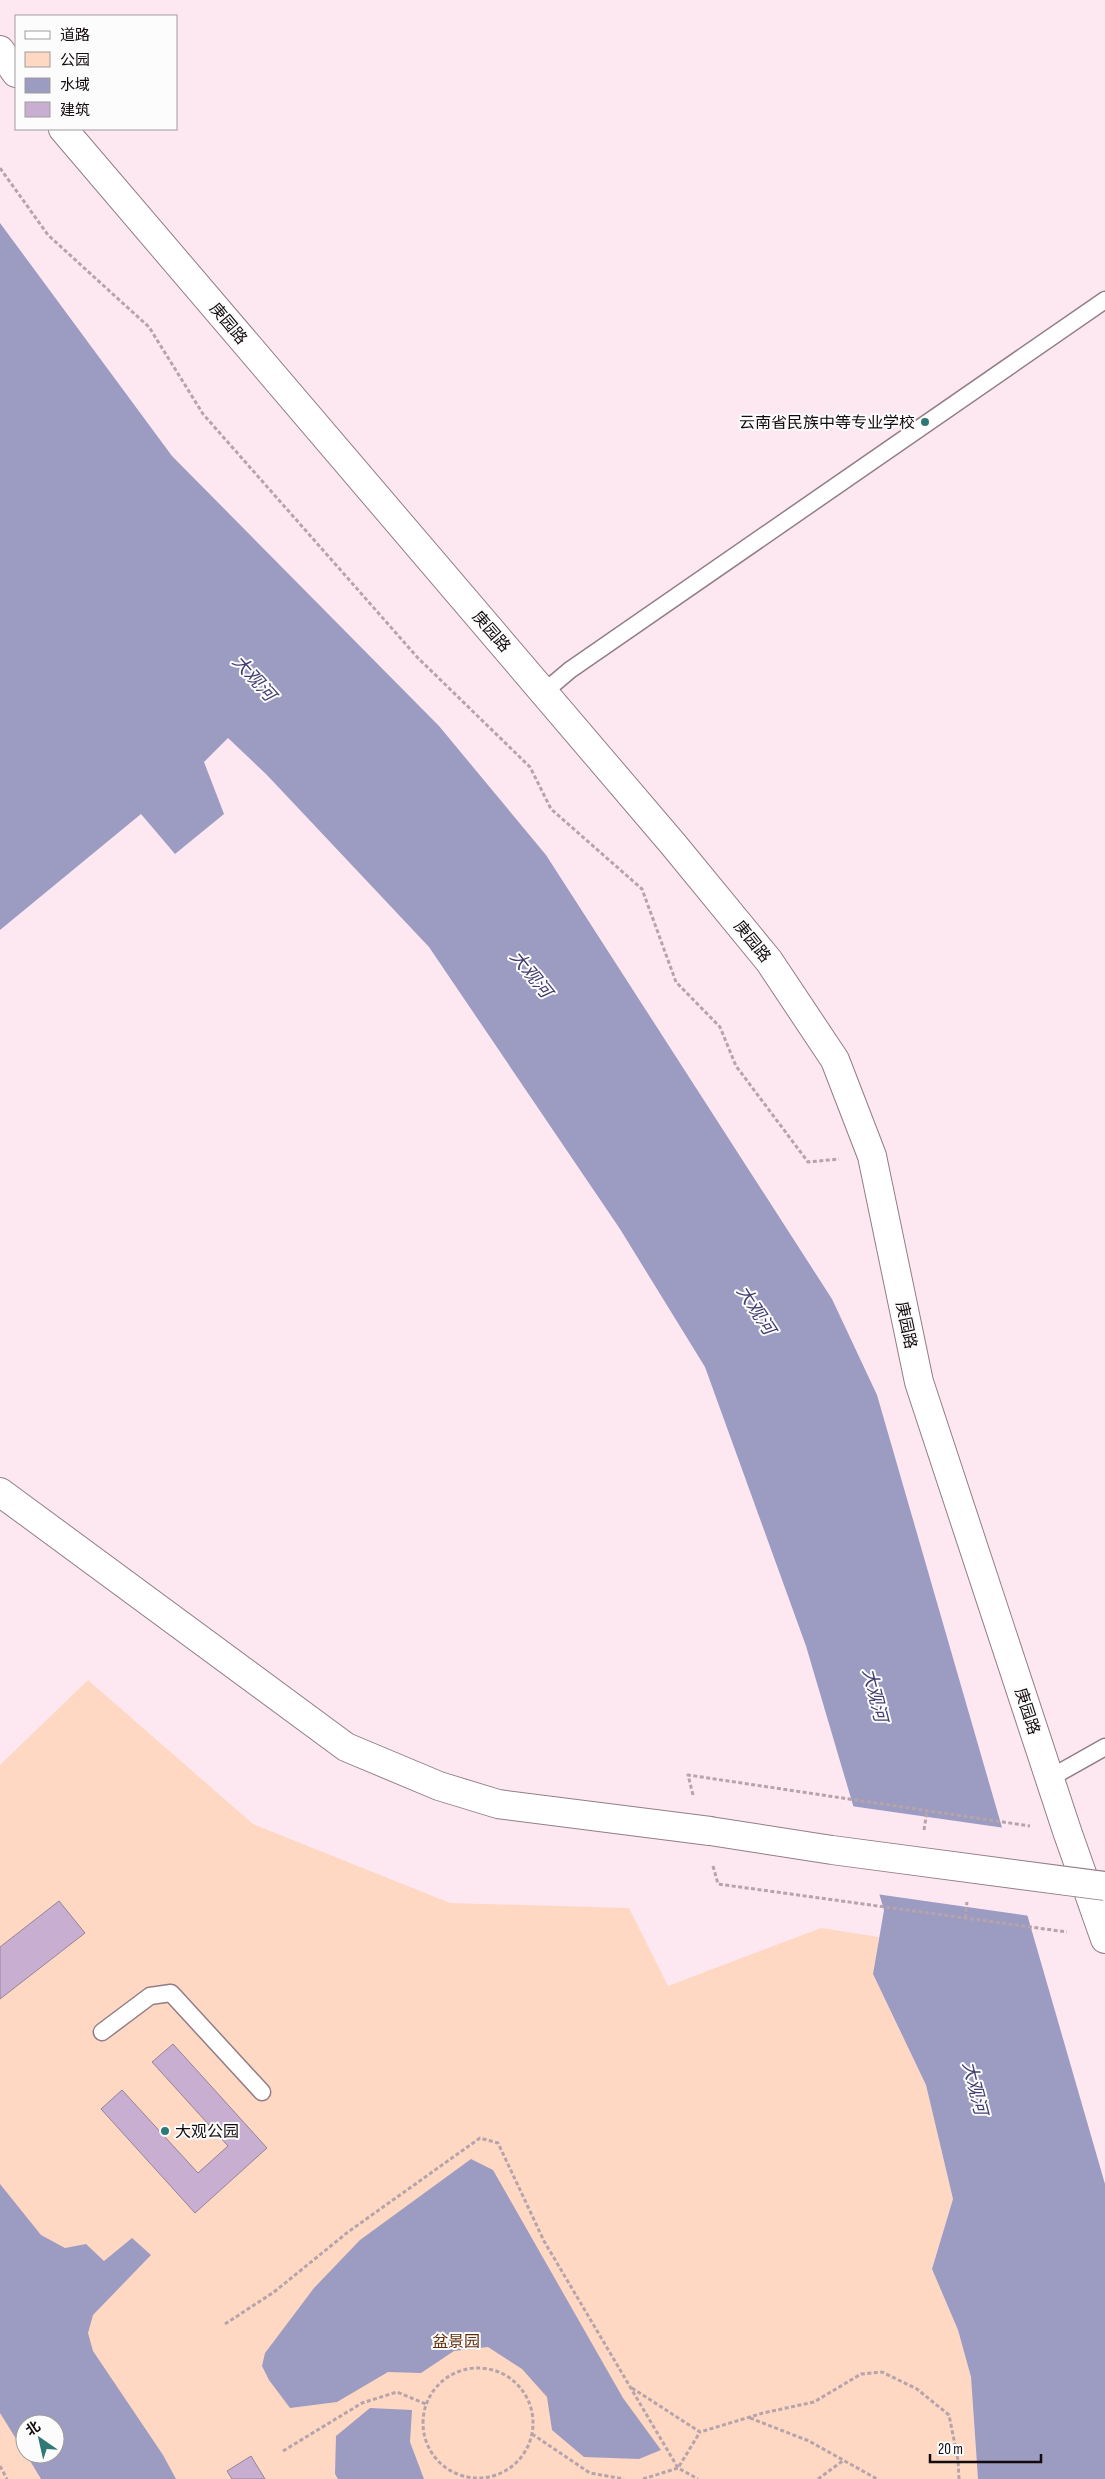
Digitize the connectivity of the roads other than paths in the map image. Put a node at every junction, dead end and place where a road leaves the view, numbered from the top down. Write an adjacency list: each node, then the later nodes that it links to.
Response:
1 (0, 50): 2 (street)
2 (15, 72)
3 (64, 130): 5 (street, 庚园路)
4 (1105, 300): 5 (lane)
5 (544, 692): 8 (street, 庚园路)
6 (0, 1492): 9 (street, bridge)
7 (1105, 1747): 8 (lane)
8 (1050, 1778): 10 (street, 庚园路)
9 (1105, 1886)
10 (1105, 1939)
11 (102, 2032): 12 (lane)
12 (262, 2092)

